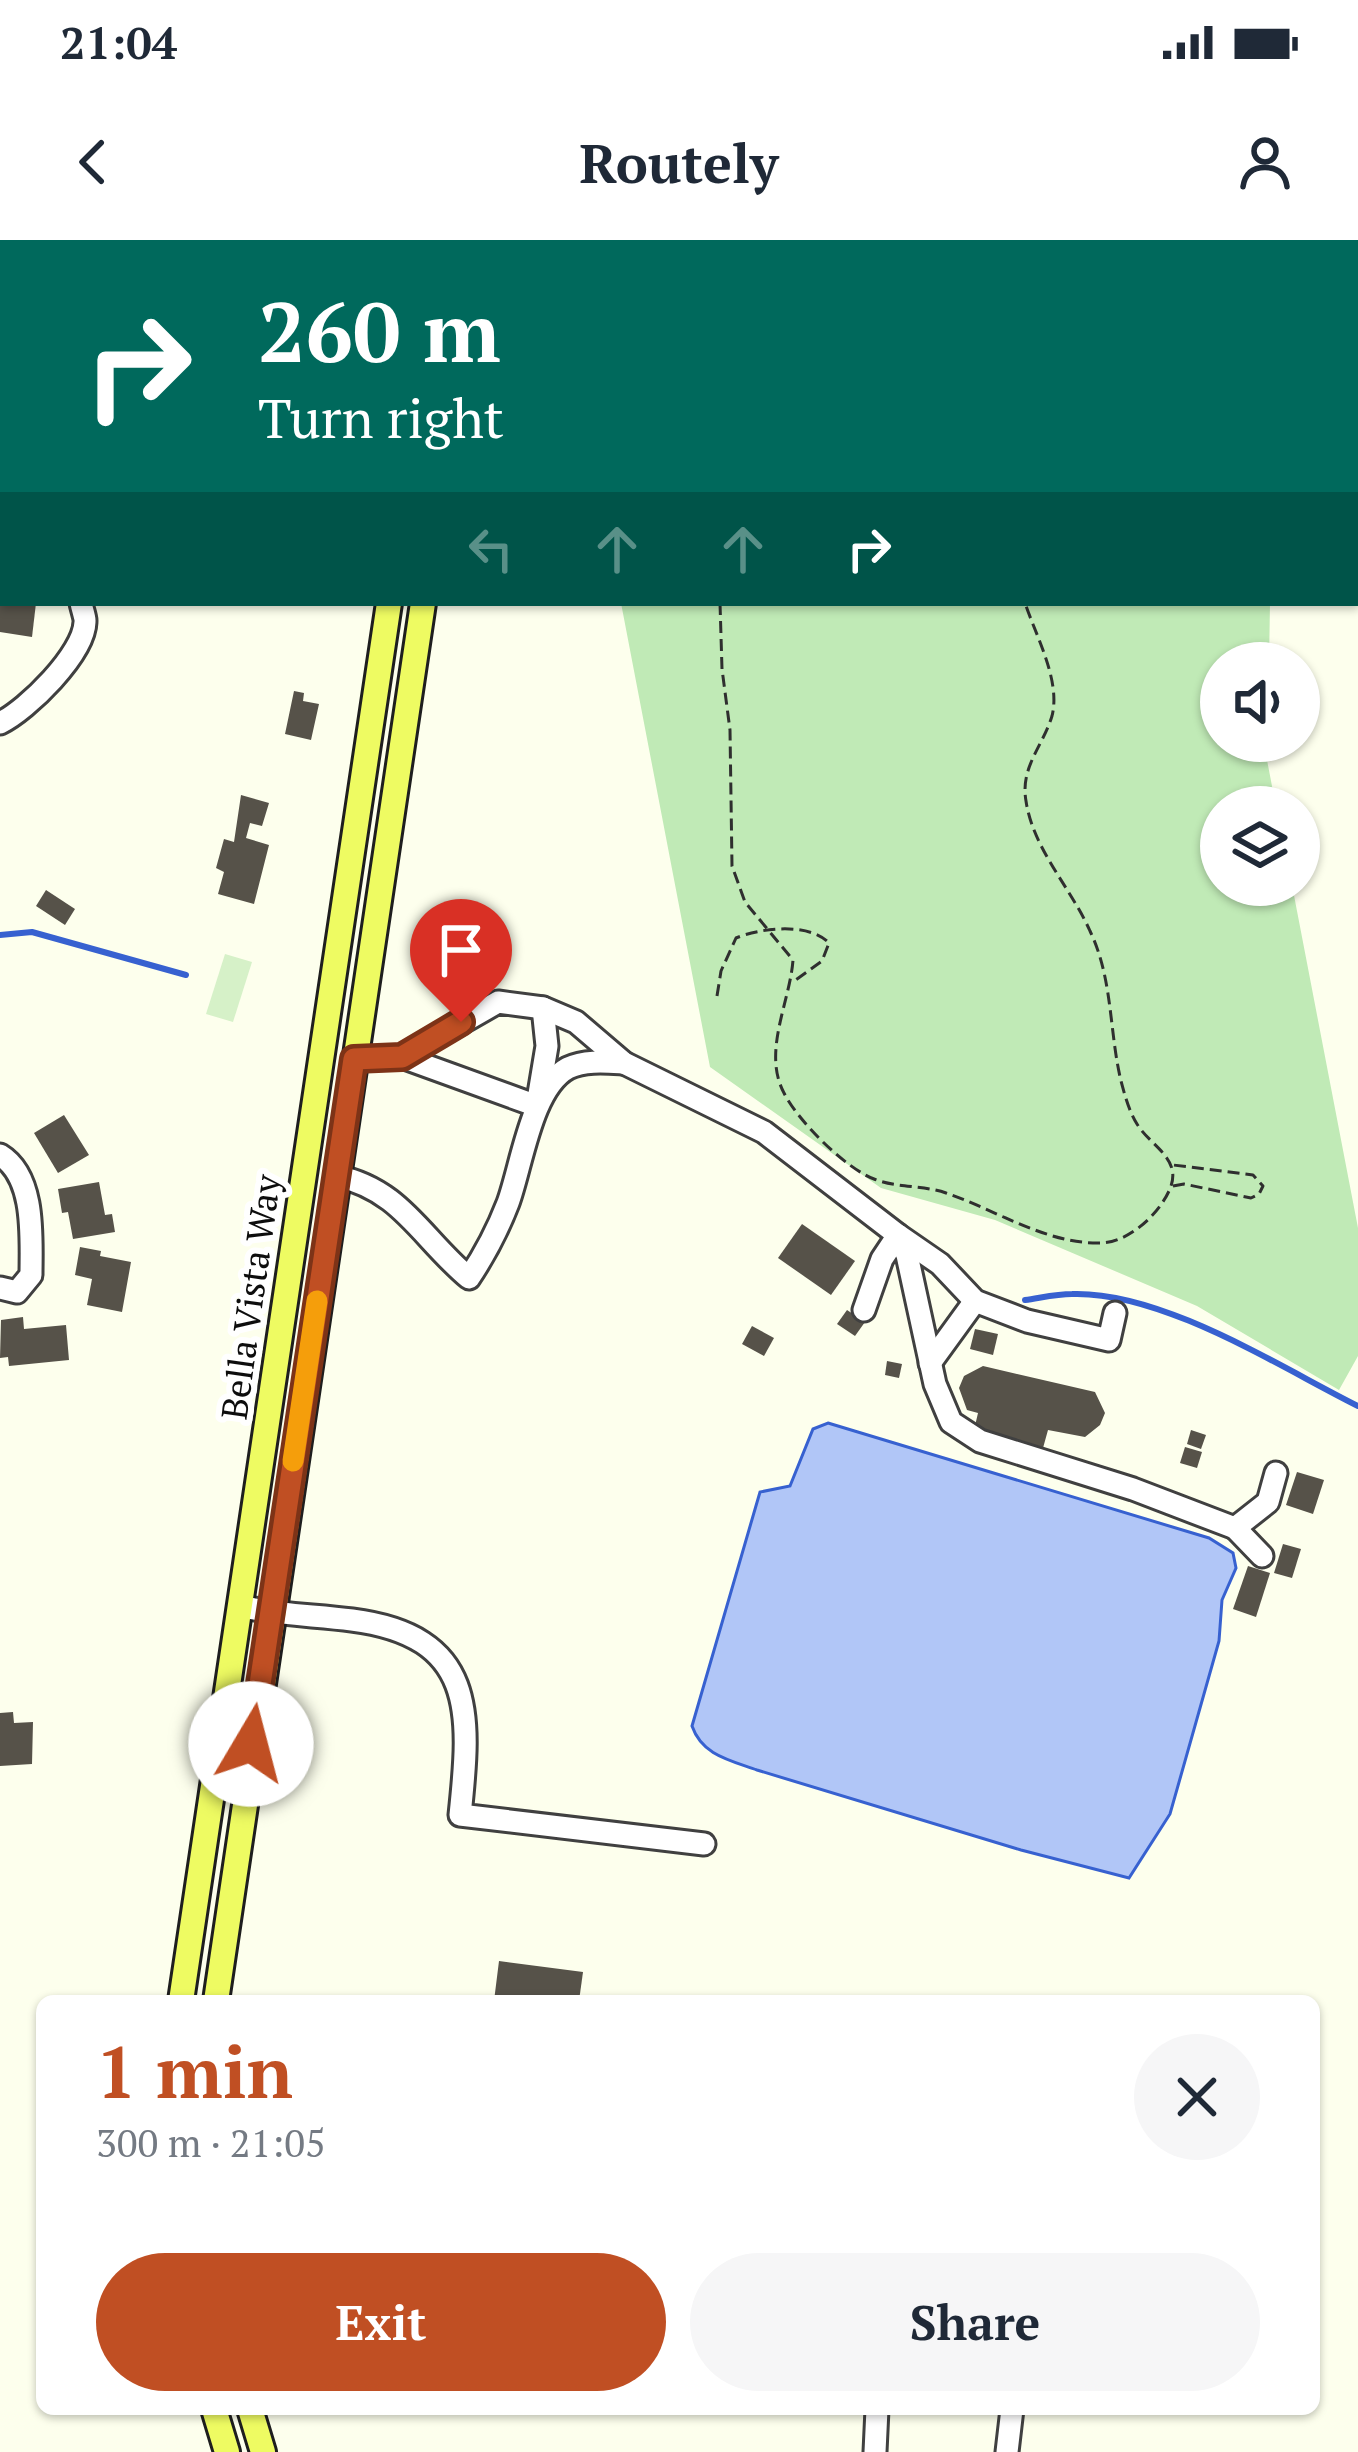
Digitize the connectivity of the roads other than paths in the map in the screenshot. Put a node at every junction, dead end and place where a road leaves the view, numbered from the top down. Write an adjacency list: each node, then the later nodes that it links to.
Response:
1 (82, 606): 4 (street)
2 (389, 606): 21 (main road, Bella Vista Way)
3 (423, 606): 7 (main road, Bella Vista Way)
4 (0, 723)
5 (543, 1008): 6 (street); 8 (street); 9 (street)
6 (402, 1057): 7 (street); 9 (street)
7 (354, 1059): 11 (main road, Bella Vista Way)
8 (624, 1063): 9 (street); 12 (street)
9 (537, 1106): 11 (street)
10 (0, 1155): 13 (street)
11 (336, 1176): 22 (main road, Bella Vista Way)
12 (898, 1235): 14 (street); 15 (street); 17 (street)
13 (0, 1288)
14 (975, 1301): 16 (street); 17 (street)
15 (864, 1310)
16 (1114, 1313)
17 (930, 1363): 19 (street)
18 (1276, 1473): 19 (street)
19 (1235, 1528): 20 (street)
20 (1262, 1556)
21 (240, 1606): 22 (street); 24 (main road, Bella Vista Way)
22 (270, 1614): 23 (street); 25 (main road, Bella Vista Way)
23 (704, 1844)
24 (182, 1995)
25 (217, 1995)
26 (216, 2415): 30 (main road)
27 (252, 2415): 31 (main road)
28 (877, 2415): 32 (street)
29 (1011, 2415): 33 (street)
30 (226, 2452)
31 (263, 2452)
32 (875, 2452)
33 (1007, 2452)

